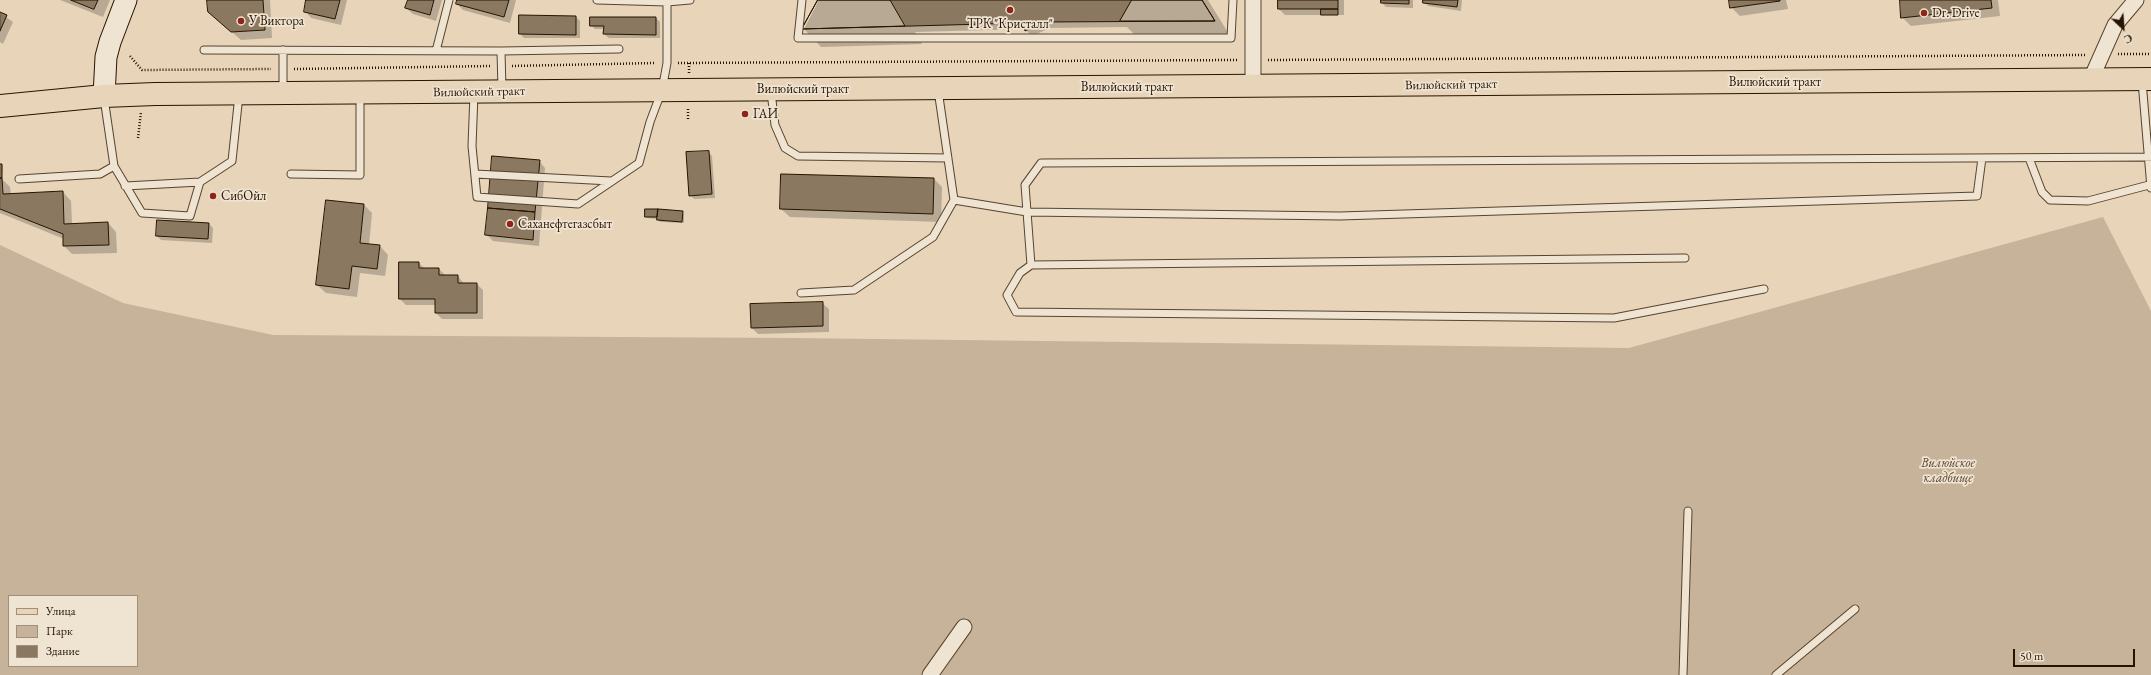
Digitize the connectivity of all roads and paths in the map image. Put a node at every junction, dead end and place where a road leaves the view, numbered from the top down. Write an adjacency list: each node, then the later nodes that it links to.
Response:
1 (126, 0): 33 (main road)
2 (449, 0): 13 (lane)
3 (597, 0): 9 (lane)
4 (690, 0): 9 (lane)
5 (802, 0): 6 (lane)
6 (1233, 0)
7 (1253, 0): 18 (street)
8 (2136, 0): 15 (street)
9 (667, 1): 19 (lane)
10 (619, 49): 14 (lane)
11 (204, 50): 12 (lane)
12 (283, 50): 13 (lane); 21 (lane)
13 (436, 51): 14 (lane)
14 (501, 52): 20 (lane)
15 (2102, 54): 16 (path); 18 (path); 22 (street)
16 (2151, 54)
17 (130, 56): 21 (path)
18 (1253, 60): 19 (path); 24 (street)
19 (667, 63): 20 (path); 27 (lane)
20 (502, 66): 21 (path); 29 (lane)
21 (283, 69): 30 (lane)
22 (2091, 79): 23 (main road, Вилюйский тракт); 24 (main road, Вилюйский тракт)
23 (2146, 79): 35 (lane)
24 (1253, 87): 25 (main road, Вилюйский тракт)
25 (938, 88): 26 (main road, Вилюйский тракт); 36 (lane)
26 (771, 89): 27 (main road, Вилюйский тракт); 36 (lane)
27 (662, 90): 29 (main road, Вилюйский тракт); 44 (lane)
28 (474, 92): 29 (main road, Вилюйский тракт); 31 (main road, Вилюйский тракт); 41 (lane)
29 (502, 92)
30 (283, 93): 31 (main road, Вилюйский тракт); 32 (main road, Вилюйский тракт)
31 (360, 93): 40 (lane)
32 (239, 94): 33 (main road, Вилюйский тракт); 43 (lane)
33 (104, 96): 34 (main road, Вилюйский тракт); 39 (lane)
34 (0, 106)
35 (2149, 157): 38 (lane); 46 (lane)
36 (948, 158): 47 (lane)
37 (1982, 158): 38 (lane); 48 (lane); 48 (lane)
38 (2030, 158): 46 (lane)
39 (114, 166): 42 (lane); 45 (lane)
40 (291, 174)
41 (475, 174): 44 (lane); 44 (lane)
42 (19, 179)
43 (200, 182): 45 (lane); 45 (lane)
44 (611, 182)
45 (126, 186)
46 (2150, 187)
47 (954, 200): 48 (lane); 52 (lane)
48 (1026, 212): 50 (lane)
49 (1685, 258): 50 (lane)
50 (1031, 265): 51 (lane)
51 (1764, 289)
52 (801, 293)
53 (1688, 511): 57 (lane)
54 (1855, 609): 58 (lane)
55 (964, 627): 56 (street)
56 (930, 675)
57 (1683, 675)
58 (1776, 675)

